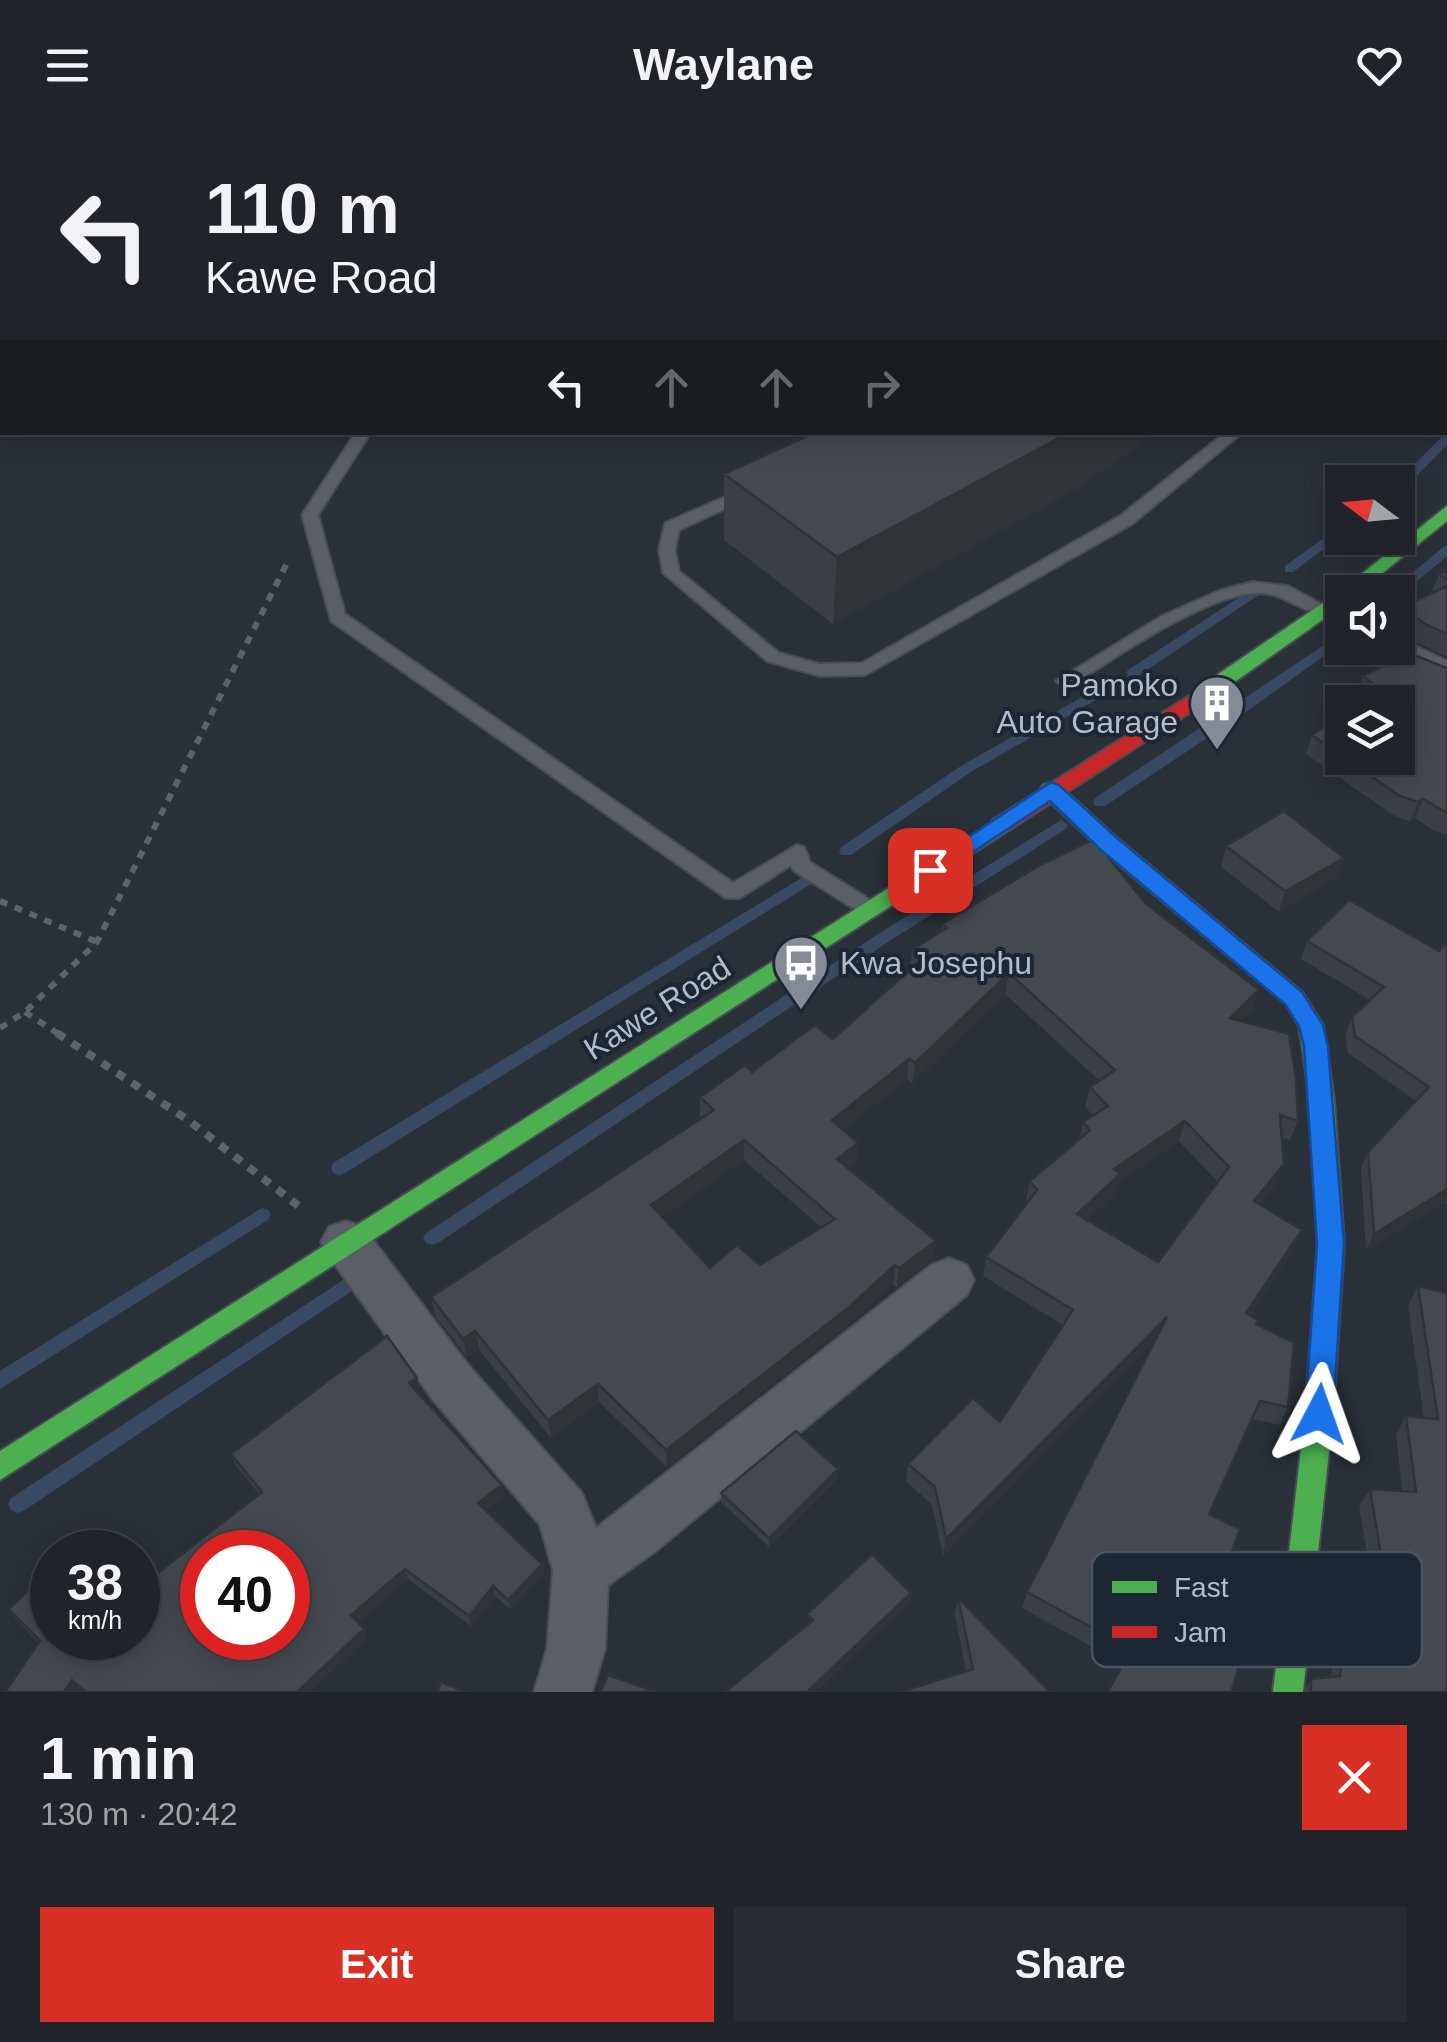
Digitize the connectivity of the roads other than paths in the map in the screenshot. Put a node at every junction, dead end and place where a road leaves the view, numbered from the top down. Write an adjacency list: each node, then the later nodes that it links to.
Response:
1 (362, 435): 12 (lane)
2 (1232, 435): 3 (lane)
3 (759, 488)
4 (1447, 512): 5 (main road, Kawe Road)
5 (1375, 575)
6 (1325, 602): 10 (lane)
7 (1325, 615): 11 (main road, Kawe Road)
8 (1415, 660): 9 (street)
9 (1447, 676)
10 (1065, 681)
11 (1051, 790): 12 (main road, Kawe Road); 16 (main road)
12 (870, 910): 13 (main road, Kawe Road)
13 (346, 1242): 15 (main road, Kawe Road); 17 (street)
14 (949, 1280): 17 (street)
15 (0, 1467)
16 (1304, 1552)
17 (581, 1571): 19 (street)
18 (1291, 1667): 20 (main road)
19 (563, 1692)
20 (1288, 1692)

